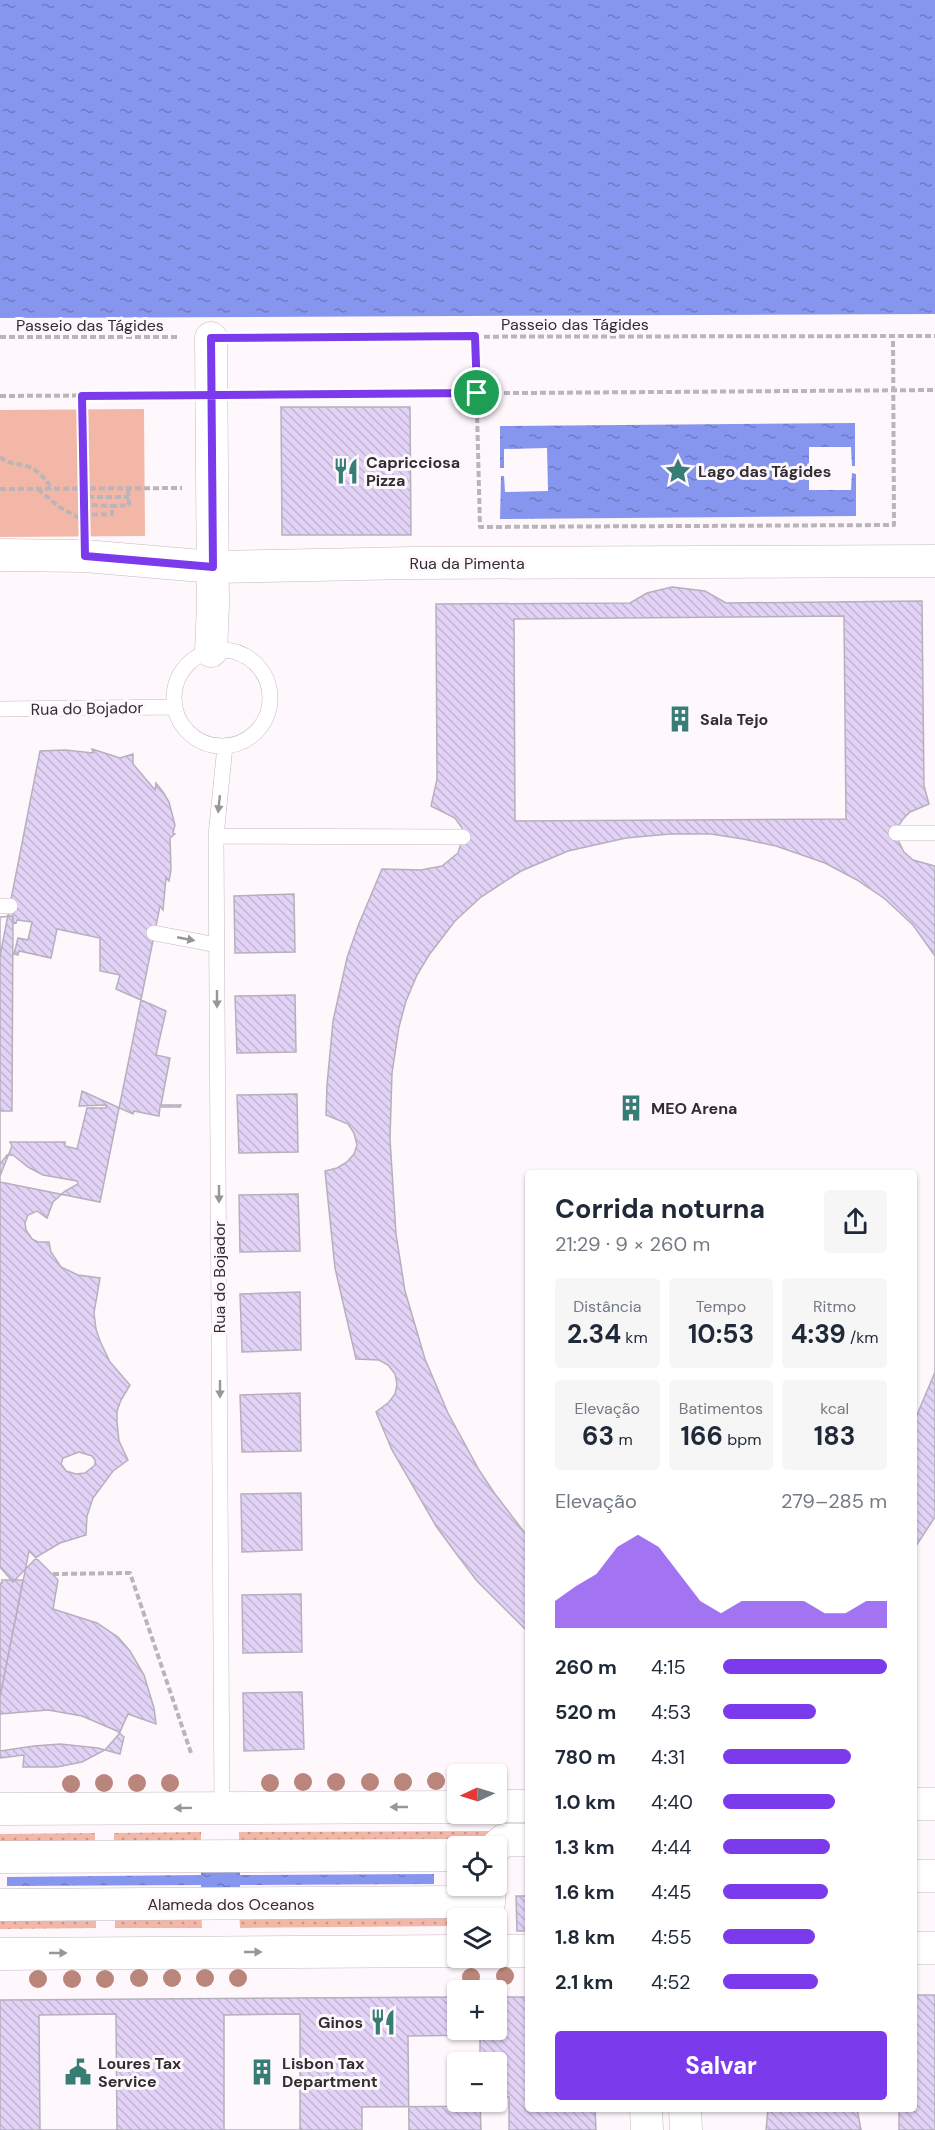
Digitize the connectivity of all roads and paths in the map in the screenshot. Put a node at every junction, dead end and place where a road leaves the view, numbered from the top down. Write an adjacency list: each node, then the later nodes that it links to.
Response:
1 (475, 336): 2 (path, Passeio das Tágides); 5 (path, Passeio das Tágides); 8 (path)
2 (893, 336): 3 (path, Passeio das Tágides); 7 (path)
3 (935, 336)
4 (0, 337): 5 (path, Passeio das Tágides)
5 (211, 338): 9 (street)
6 (935, 390): 7 (path)
7 (893, 391): 8 (path); 8 (path)
8 (477, 393): 9 (path)
9 (212, 395): 11 (path); 13 (street)
10 (0, 396): 11 (path)
11 (82, 396): 17 (path)
12 (0, 457): 16 (path)
13 (212, 488): 18 (path); 27 (street)
14 (0, 489): 15 (path)
15 (38, 489): 16 (path); 23 (path)
16 (52, 489): 17 (path)
17 (83, 489): 18 (path); 23 (path)
18 (128, 489): 20 (path)
19 (88, 497): 20 (path)
20 (129, 497): 22 (path)
21 (92, 506): 22 (path)
22 (112, 506): 23 (path)
23 (83, 518): 25 (path)
24 (0, 555): 25 (street, Rua da Pimenta)
25 (85, 556): 27 (street, Rua da Pimenta)
26 (935, 561): 27 (street, Rua da Pimenta)
27 (213, 567): 28 (street)
28 (211, 651): 29 (lane); 31 (lane)
29 (174, 707): 30 (lane, Rua do Bojador); 31 (lane)
30 (0, 709)
31 (225, 746): 34 (lane, Rua do Bojador, one-way to 34)
32 (896, 833): 33 (lane)
33 (935, 833)
34 (216, 836): 35 (lane); 37 (lane, Rua do Bojador)
35 (464, 837)
36 (154, 933): 37 (lane, one-way to 37)
37 (217, 945): 45 (lane, Rua do Bojador, one-way to 45)
38 (53, 1574): 39 (path)
39 (192, 1753)
40 (917, 1804): 41 (street)
41 (935, 1804)
42 (507, 1806): 43 (street)
43 (525, 1806)
44 (447, 1807): 45 (street, one-way to 45)
45 (222, 1808): 46 (street, one-way to 46)
46 (0, 1809)
47 (507, 1840): 48 (street)
48 (525, 1840)
49 (447, 1855): 50 (street)
50 (0, 1857)
51 (917, 1876): 52 (street)
52 (935, 1876)
53 (480, 1897): 54 (street, Alameda dos Oceanos)
54 (0, 1905)
55 (917, 1948): 56 (street)
56 (935, 1948)
57 (447, 1951): 60 (street, one-way to 57)
58 (507, 1951): 59 (street)
59 (525, 1951)
60 (0, 1954)
61 (646, 2112): 63 (street)
62 (685, 2112): 64 (street)
63 (648, 2130)
64 (687, 2130)

